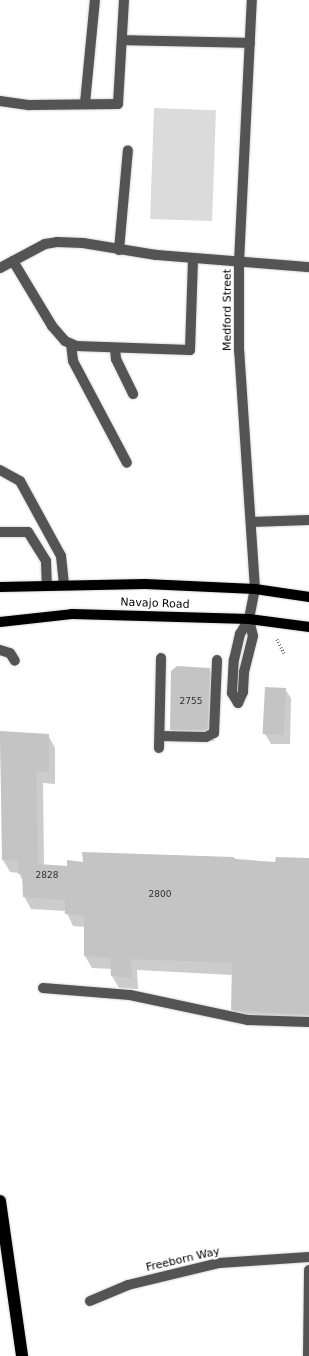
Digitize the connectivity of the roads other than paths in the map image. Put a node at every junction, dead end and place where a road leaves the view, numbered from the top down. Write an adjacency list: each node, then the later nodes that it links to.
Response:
1 (95, 0): 7 (street)
2 (124, 0): 4 (street)
3 (252, 0): 5 (street, Medford Street)
4 (122, 40): 5 (street); 7 (street)
5 (250, 44): 12 (street, Medford Street)
6 (0, 101): 7 (street)
7 (85, 104)
8 (128, 150): 9 (street)
9 (119, 250): 10 (street); 11 (street)
10 (193, 258): 12 (street); 16 (street)
11 (13, 261): 14 (street); 15 (street)
12 (239, 262): 13 (street); 21 (street, Medford Street)
13 (309, 267)
14 (0, 268)
15 (71, 344): 16 (street); 18 (street)
16 (115, 348): 17 (street)
17 (134, 394)
18 (127, 463)
19 (0, 470): 24 (street)
20 (309, 520): 21 (street)
21 (251, 522): 26 (street, Medford Street)
22 (0, 532): 23 (street)
23 (47, 584): 24 (main road, Navajo Road); 25 (main road, Navajo Road)
24 (64, 584): 26 (main road, Navajo Road)
25 (0, 587)
26 (255, 589): 27 (main road, Navajo Road); 28 (street, Medford Street)
27 (309, 597)
28 (249, 619): 28 (street); 29 (main road, Navajo Road); 30 (main road, Navajo Road)
29 (0, 622)
30 (309, 627)
31 (0, 650): 34 (street)
32 (161, 658): 35 (street)
33 (218, 660): 35 (street)
34 (14, 661)
35 (160, 736): 36 (street)
36 (159, 748)
37 (43, 988): 38 (street)
38 (309, 1022)
39 (0, 1201): 43 (highway)
40 (309, 1258): 42 (street, Freeborn Way)
41 (309, 1270): 44 (street)
42 (90, 1301)
43 (22, 1356)
44 (308, 1356)

